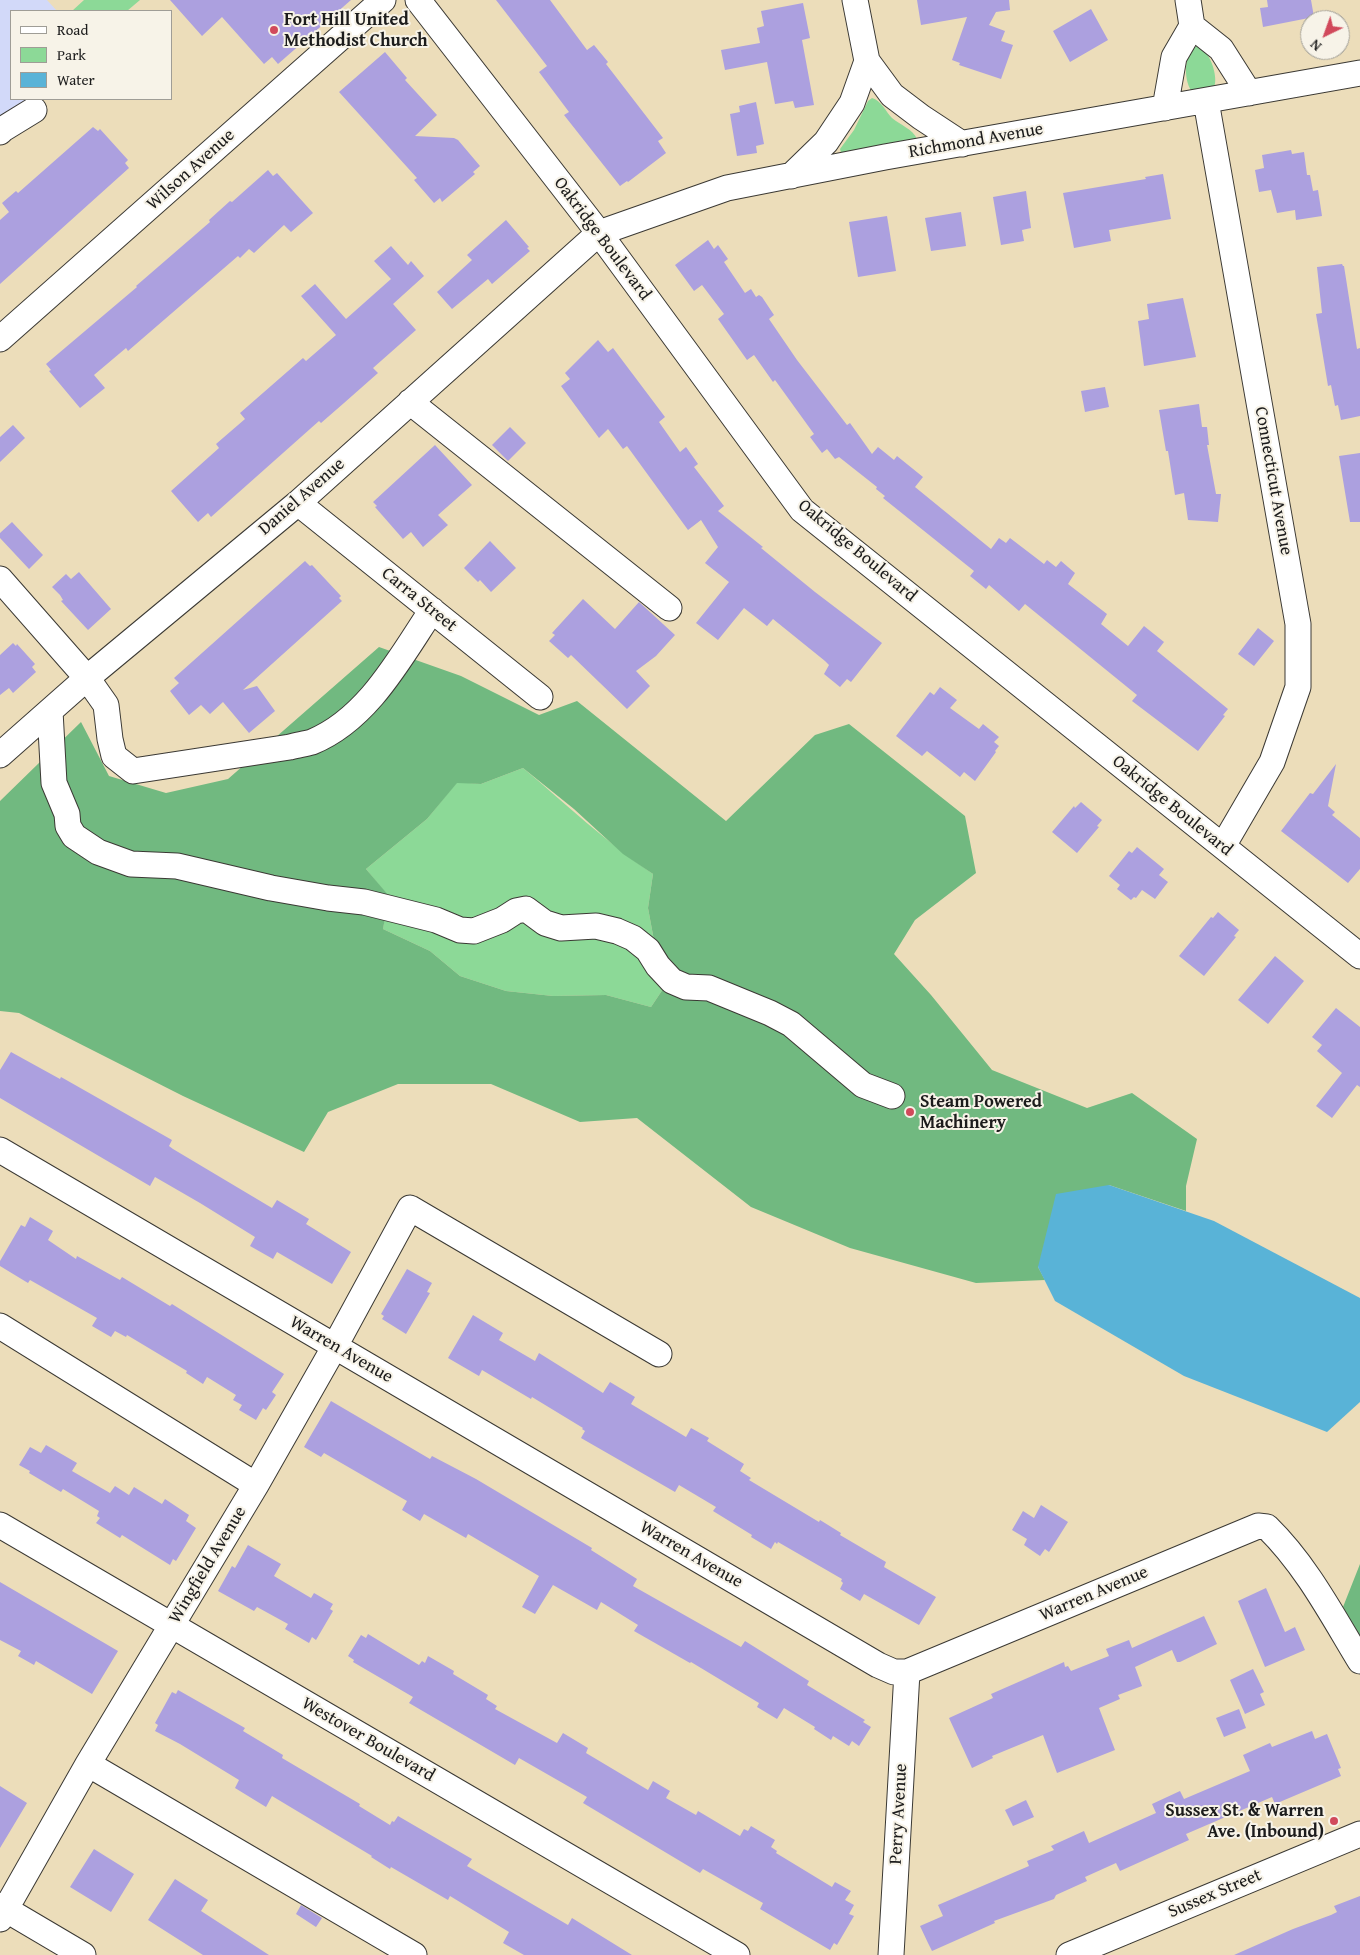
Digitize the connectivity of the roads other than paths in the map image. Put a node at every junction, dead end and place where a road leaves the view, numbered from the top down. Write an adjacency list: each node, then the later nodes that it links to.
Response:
1 (383, 0): 16 (street, Wilson Avenue)
2 (418, 0): 15 (street, Oakridge Boulevard)
3 (855, 0): 6 (street)
4 (1188, 0): 5 (street)
5 (1192, 26): 8 (street); 10 (street)
6 (867, 61): 13 (street); 14 (street)
7 (1360, 73): 8 (street, Richmond Avenue)
8 (1249, 93): 9 (street, Richmond Avenue)
9 (1206, 101): 10 (street, Richmond Avenue); 26 (street, Connecticut Avenue)
10 (1165, 108): 13 (street, Richmond Avenue)
11 (34, 110): 12 (street)
12 (0, 132)
13 (962, 144): 14 (street, Richmond Avenue)
14 (791, 176): 15 (street, Richmond Avenue)
15 (599, 233): 17 (street, Daniel Avenue); 26 (street, Oakridge Boulevard)
16 (0, 339)
17 (410, 402): 18 (street, Daniel Avenue); 20 (street)
18 (298, 503): 21 (street, Carra Street); 22 (street, Daniel Avenue)
19 (0, 579): 22 (street)
20 (669, 608)
21 (432, 610): 22 (street); 23 (street, Carra Street)
22 (87, 678): 24 (street, Daniel Avenue)
23 (540, 697)
24 (50, 711): 25 (street, Daniel Avenue); 28 (street)
25 (0, 755)
26 (1222, 846): 27 (street, Oakridge Boulevard)
27 (1360, 956)
28 (892, 1096)
29 (0, 1150): 31 (street, Warren Avenue)
30 (0, 1326): 33 (street)
31 (335, 1346): 32 (street, Wingfield Avenue); 33 (street, Wingfield Avenue); 37 (street, Warren Avenue)
32 (659, 1354)
33 (256, 1485): 35 (street, Wingfield Avenue)
34 (0, 1525): 35 (street, Westover Boulevard)
35 (172, 1625): 38 (street, Wingfield Avenue); 43 (street, Westover Boulevard)
36 (1360, 1661): 37 (street, Warren Avenue)
37 (907, 1672): 44 (street, Perry Avenue)
38 (88, 1764): 40 (street, Wingfield Avenue); 42 (street)
39 (1360, 1834): 45 (street, Sussex Street)
40 (2, 1912): 41 (street)
41 (84, 1955)
42 (414, 1955)
43 (736, 1955)
44 (891, 1955)
45 (1069, 1955)

